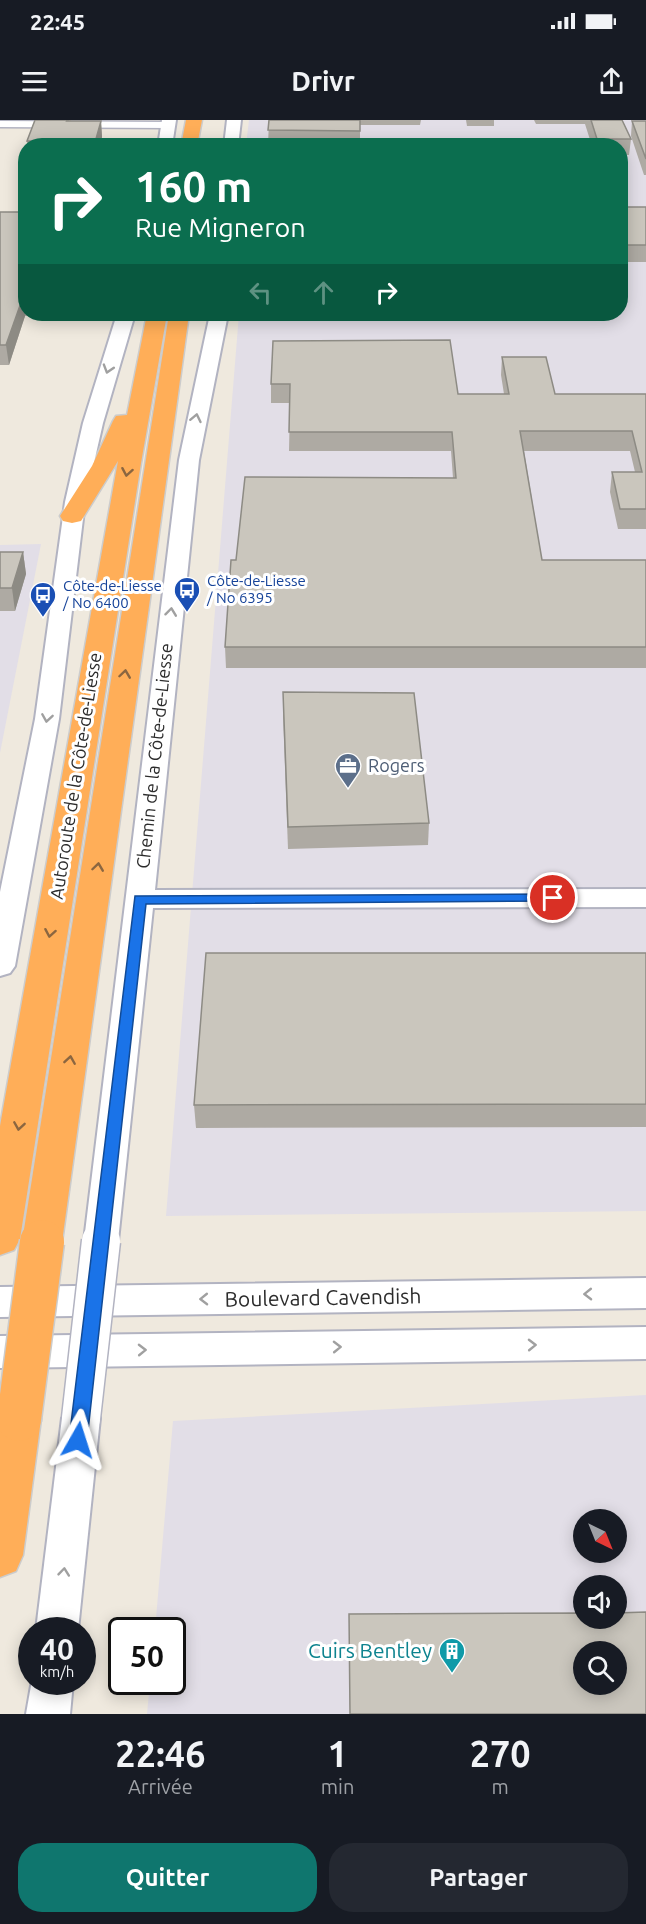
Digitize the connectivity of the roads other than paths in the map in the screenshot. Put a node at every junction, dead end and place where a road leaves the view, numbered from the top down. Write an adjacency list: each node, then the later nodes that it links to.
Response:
1 (194, 120): 6 (highway)
2 (234, 120): 7 (main road)
3 (168, 122): 4 (street); 5 (main road)
4 (0, 124)
5 (166, 138)
6 (191, 138)
7 (232, 138)
8 (124, 321): 14 (main road, one-way to 14)
9 (157, 321): 13 (highway, Autoroute de la Côte-de-Liesse)
10 (177, 321): 13 (highway, Autoroute de la Côte-de-Liesse)
11 (192, 321): 13 (highway)
12 (218, 321): 16 (main road, Chemin de la Côte-de-Liesse, one-way to 12)
13 (157, 377): 14 (highway); 18 (highway, Autoroute de la Côte-de-Liesse, one-way to 18); 23 (highway, Autoroute de la Côte-de-Liesse, one-way to 13, bridge)
14 (72, 516): 17 (main road, one-way to 17)
15 (646, 898): 16 (main road)
16 (139, 899): 24 (main road, Chemin de la Côte-de-Liesse, one-way to 16, bridge)
17 (0, 966)
18 (0, 1239)
19 (646, 1293): 20 (main road, Boulevard Cavendish, one-way to 20)
20 (0, 1302)
21 (646, 1343): 22 (main road, one-way to 21)
22 (0, 1352)
23 (0, 1555)
24 (58, 1617)
25 (50, 1695): 26 (main road)
26 (48, 1714)

